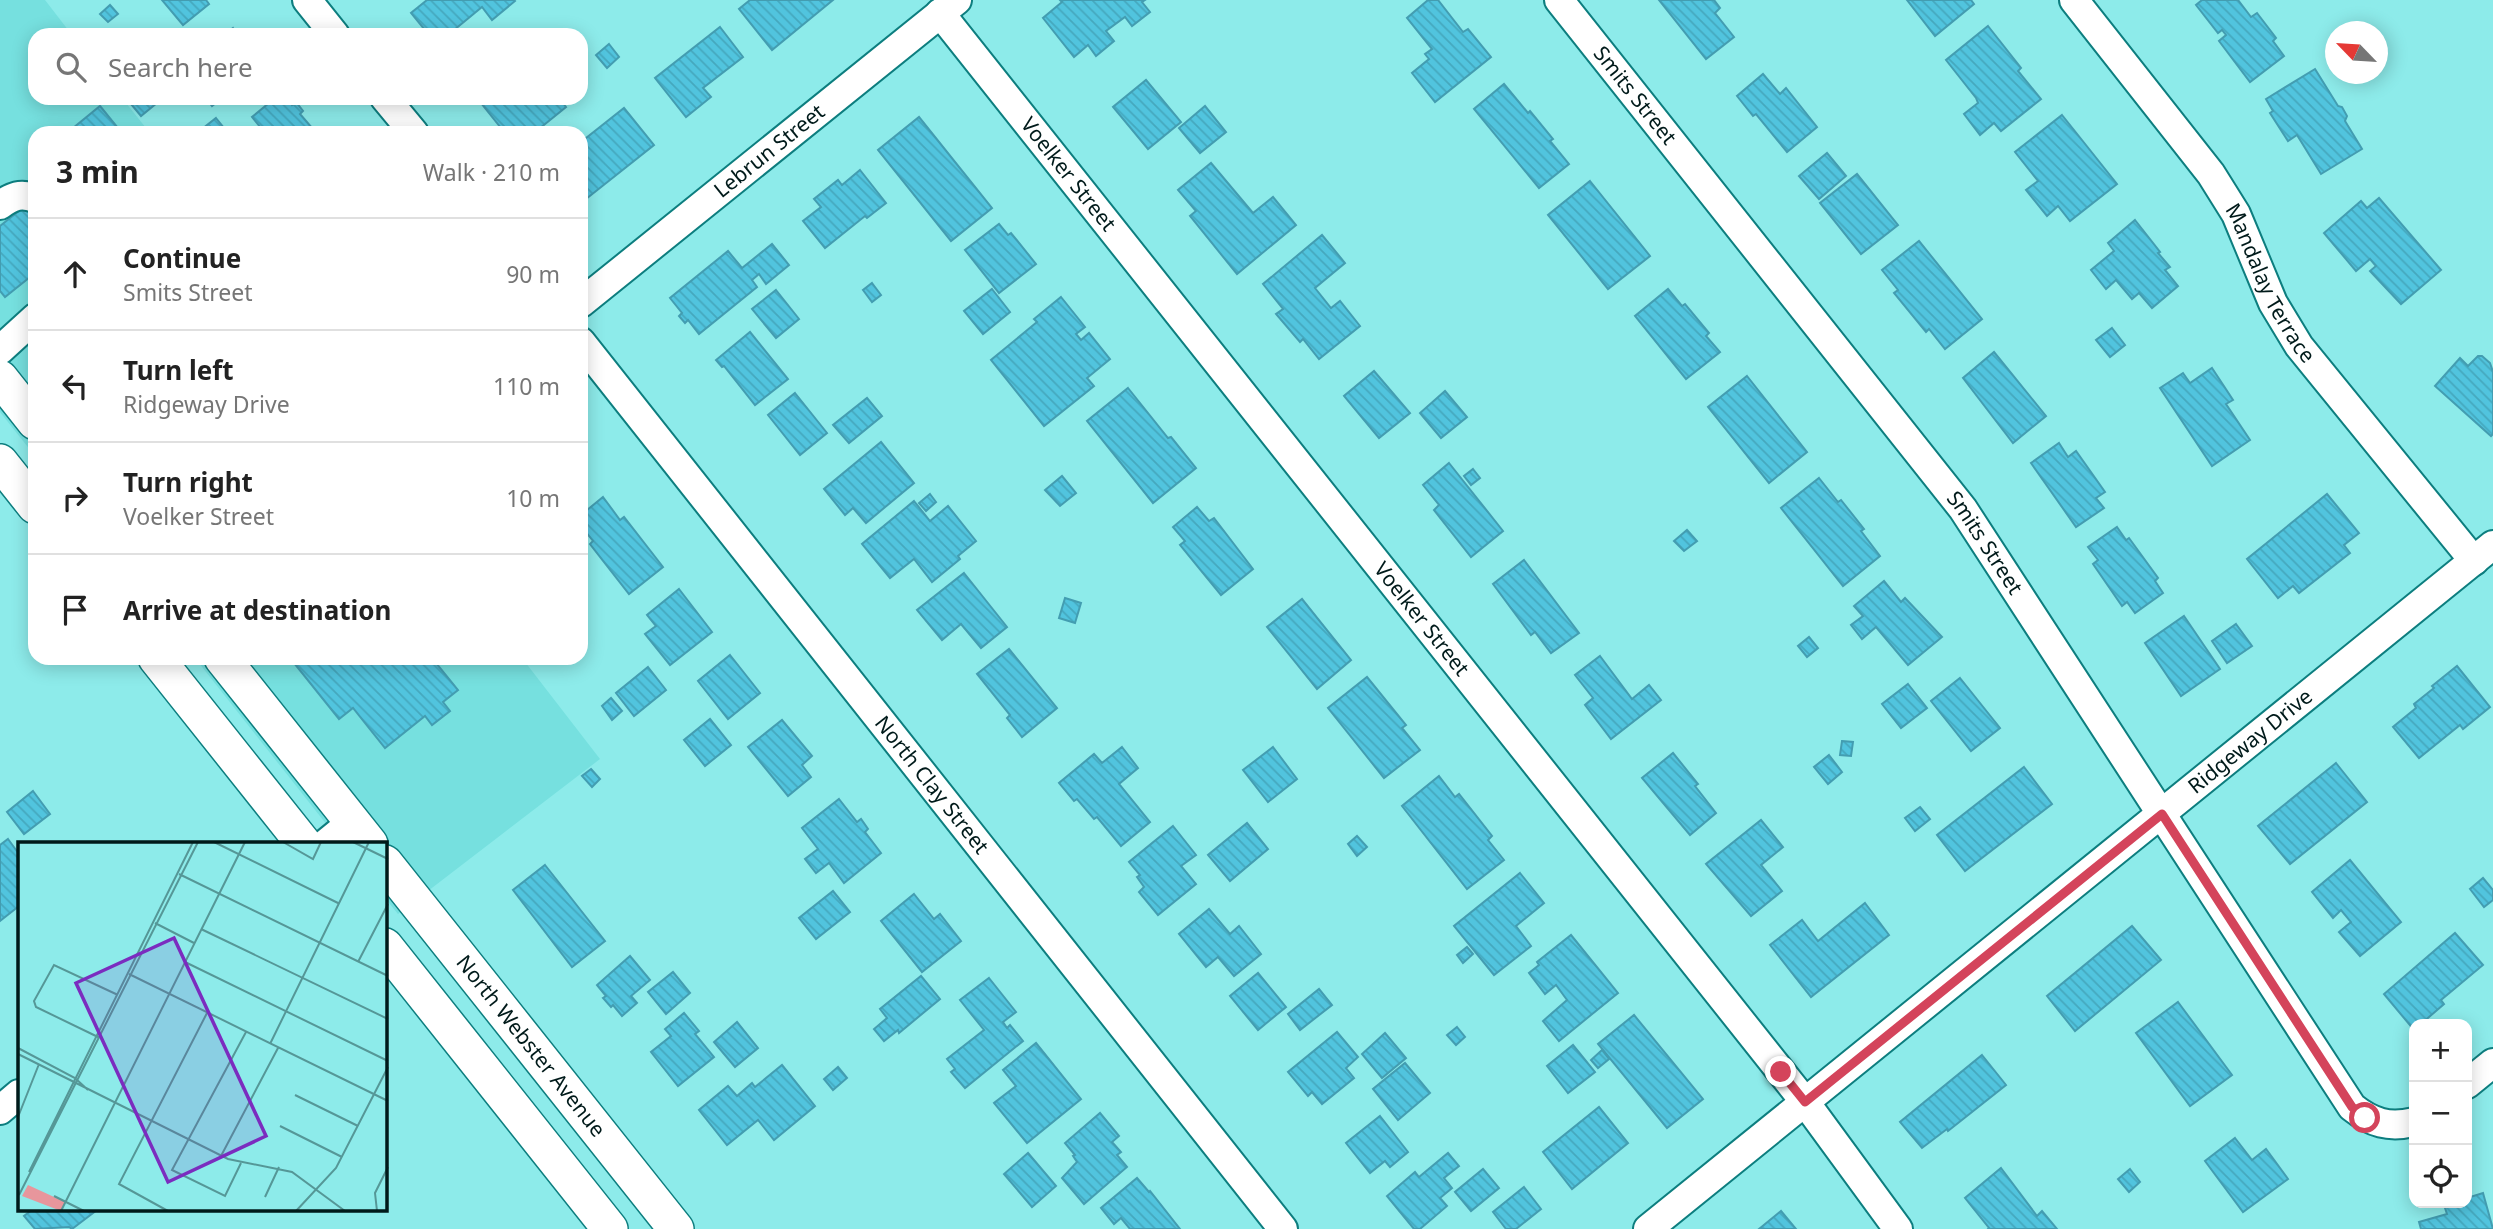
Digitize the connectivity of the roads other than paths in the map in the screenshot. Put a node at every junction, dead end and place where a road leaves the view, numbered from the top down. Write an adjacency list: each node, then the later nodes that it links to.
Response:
1 (307, 0): 5 (street)
2 (1559, 0): 21 (street, Smits Street)
3 (2074, 0): 18 (street, Mandalay Terrace)
4 (949, 7): 10 (street, Lebrun Street); 30 (street, Voelker Street)
5 (329, 28)
6 (392, 105): 7 (street)
7 (408, 126)
8 (28, 196): 9 (street)
9 (0, 205)
10 (588, 297)
11 (28, 324): 12 (street)
12 (0, 350)
13 (588, 351): 35 (street, North Clay Street)
14 (0, 378): 15 (main road)
15 (28, 413)
16 (0, 462): 17 (main road)
17 (28, 497)
18 (2484, 553): 21 (street, Ridgeway Drive)
19 (162, 665): 23 (main road)
20 (228, 665): 22 (main road)
21 (2162, 814): 30 (street, Ridgeway Drive); 32 (street, Smits Street)
22 (361, 833): 24 (street)
23 (302, 842)
24 (332, 842)
25 (387, 866): 34 (main road, North Webster Avenue)
26 (387, 949): 33 (main road)
27 (2493, 1063): 28 (street)
28 (2469, 1082)
29 (18, 1095): 31 (street)
30 (1805, 1102): 36 (street, Ridgeway Drive); 37 (street, Voelker Street)
31 (0, 1110)
32 (2409, 1123)
33 (610, 1229)
34 (676, 1229)
35 (1283, 1229)
36 (1648, 1229)
37 (1898, 1229)

